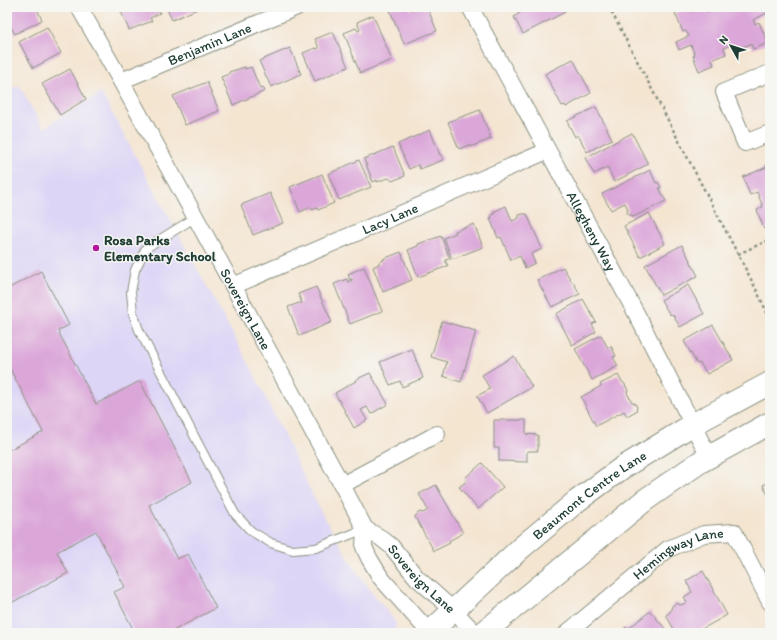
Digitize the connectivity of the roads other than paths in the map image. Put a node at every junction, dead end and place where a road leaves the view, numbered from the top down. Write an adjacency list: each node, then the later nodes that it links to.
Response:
1 (79, 7): 5 (street, Sovereign Lane)
2 (297, 7): 5 (street, Benjamin Lane)
3 (470, 7): 7 (street, Allegheny Way)
4 (770, 73): 6 (street)
5 (122, 81): 8 (street, Sovereign Lane)
6 (770, 133)
7 (547, 151): 9 (street, Lacy Lane); 12 (street, Allegheny Way)
8 (196, 217): 9 (street, Sovereign Lane); 16 (lane)
9 (233, 286): 15 (street, Sovereign Lane)
10 (770, 383): 12 (street, Beaumont Centre Lane)
11 (770, 424): 14 (street)
12 (692, 425): 14 (street, Allegheny Way); 18 (street, Beaumont Centre Lane)
13 (437, 434): 15 (street)
14 (709, 457): 21 (street)
15 (342, 485): 16 (street, Sovereign Lane)
16 (364, 529): 18 (street, Sovereign Lane); 19 (street, Sovereign Lane)
17 (770, 602): 22 (street, Hemingway Lane)
18 (453, 610): 19 (street, Beaumont Centre Lane); 20 (street, Sovereign Lane)
19 (430, 633)
20 (475, 633)
21 (483, 633)
22 (567, 633)

